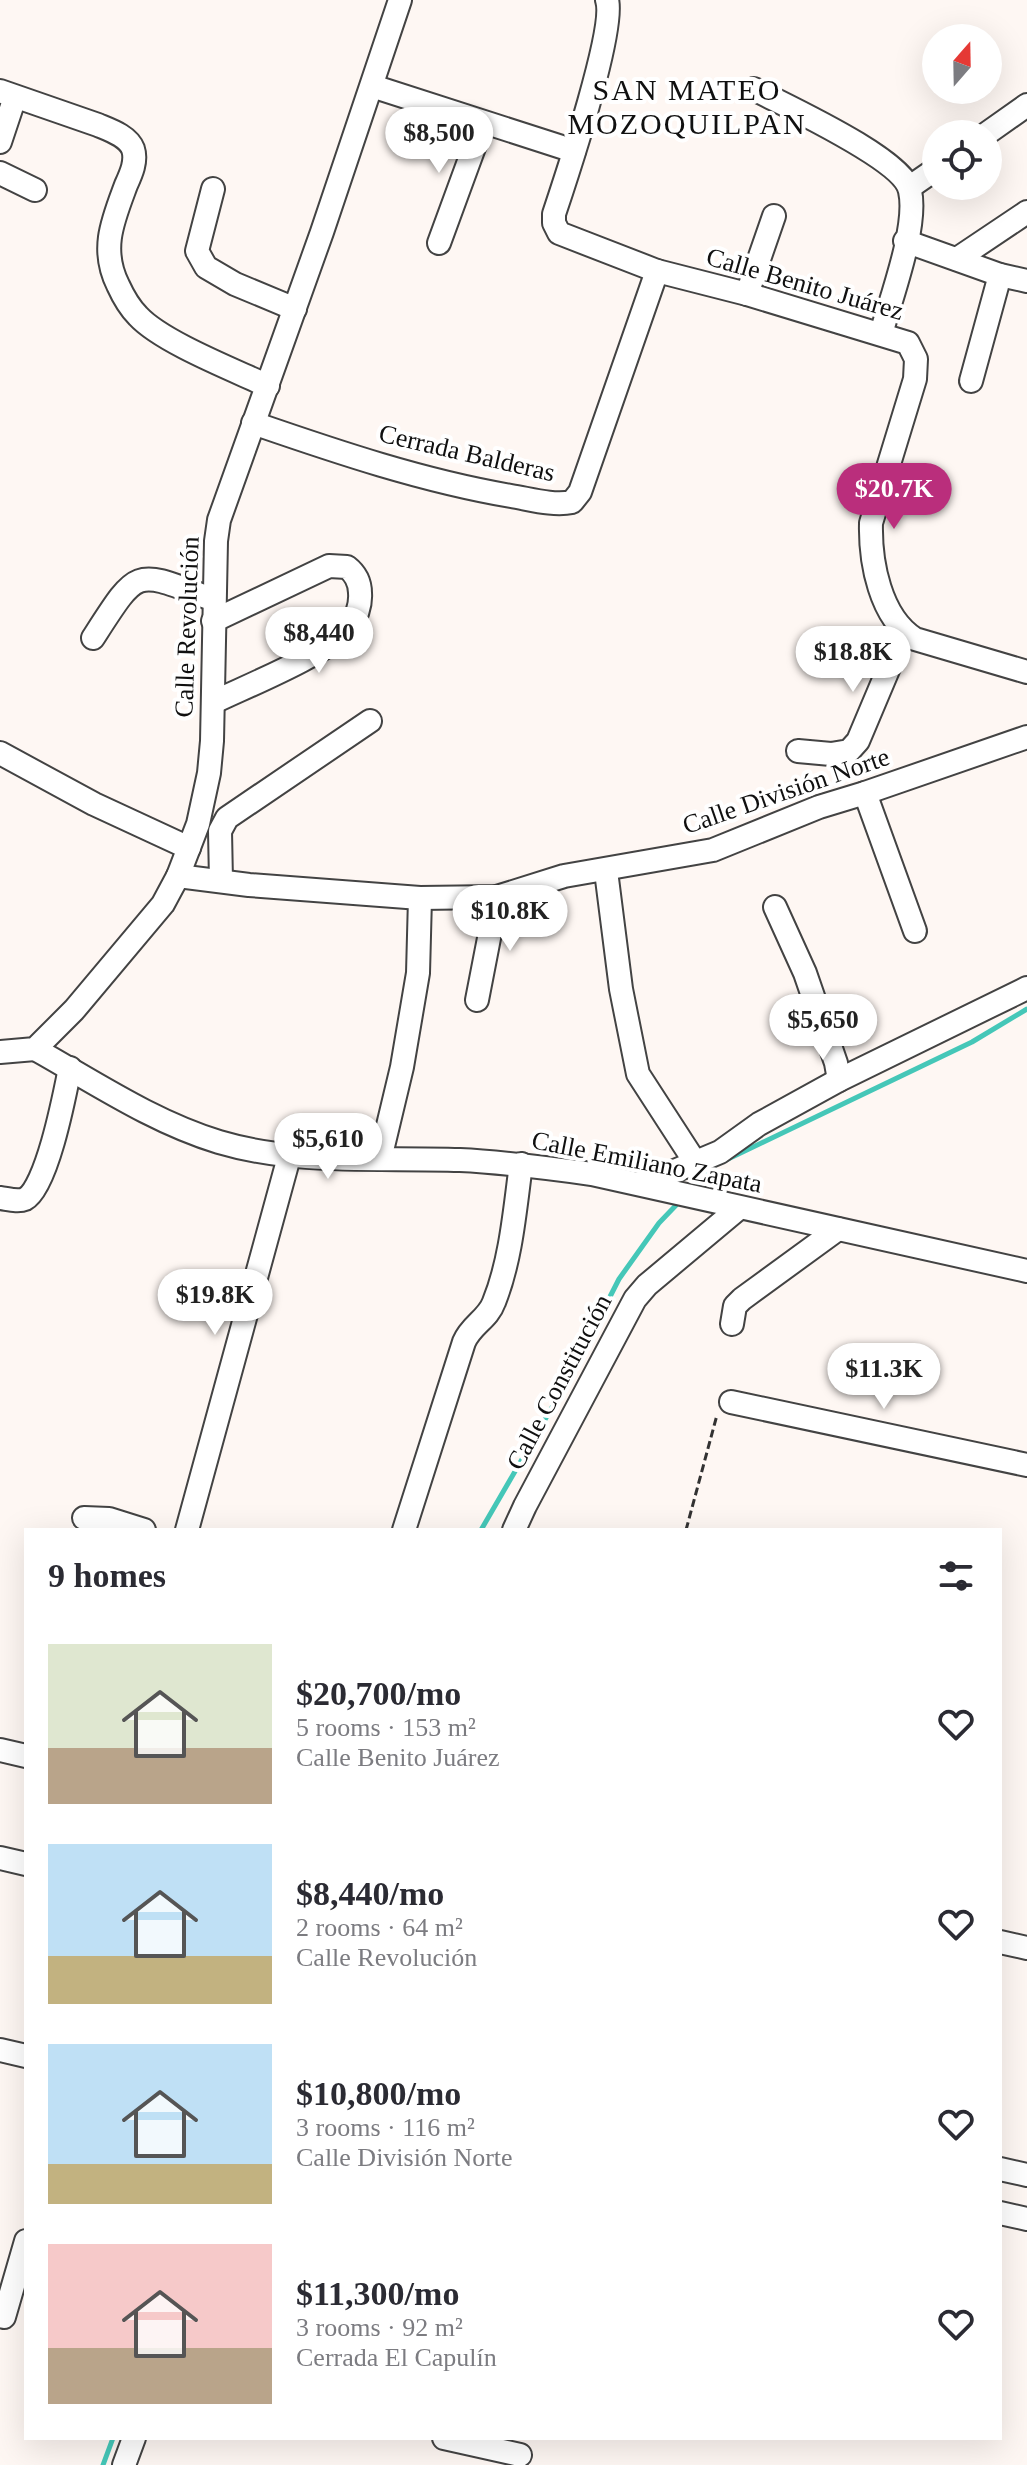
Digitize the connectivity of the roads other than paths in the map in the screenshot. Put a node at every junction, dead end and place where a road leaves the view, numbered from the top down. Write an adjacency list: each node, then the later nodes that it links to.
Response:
1 (398, 0): 3 (street, Calle Revolución)
2 (607, 0): 10 (street)
3 (372, 86): 7 (street); 25 (street, Calle Revolución)
4 (754, 89): 13 (street)
5 (8, 94): 9 (street); 28 (street)
6 (1027, 105): 8 (street)
7 (483, 123): 10 (street); 19 (street)
8 (1002, 123)
9 (0, 142)
10 (574, 151): 21 (street, Calle Benito Juárez)
11 (0, 173): 15 (street)
12 (922, 179): 13 (street)
13 (910, 187): 18 (street)
14 (213, 189): 25 (street)
15 (35, 190)
16 (1027, 212): 20 (street)
17 (774, 216): 24 (street)
18 (905, 241): 20 (street); 26 (street)
19 (439, 243)
20 (957, 259): 22 (street)
21 (657, 271): 24 (street, Calle Benito Juárez); 29 (street, Cerrada Balderas)
22 (1000, 275): 23 (street); 27 (street)
23 (1027, 281)
24 (747, 294): 26 (street, Calle Benito Juárez)
25 (295, 309): 28 (street, Calle Revolución)
26 (881, 334): 31 (street, Calle Benito Juárez)
27 (971, 381)
28 (268, 386): 29 (street, Calle Revolución)
29 (253, 423): 30 (street, Calle Revolución)
30 (214, 610): 32 (street); 34 (street, Calle Revolución); 34 (street)
31 (904, 632): 33 (street); 37 (street)
32 (93, 638)
33 (1025, 664)
34 (214, 702): 40 (street, Calle Revolución)
35 (370, 721): 43 (street)
36 (1027, 737): 39 (street, Calle División Norte)
37 (798, 751)
38 (0, 753): 40 (street)
39 (865, 793): 41 (street, Calle División Norte); 47 (street)
40 (189, 848): 42 (street, Calle Revolución)
41 (606, 871): 44 (street, Calle División Norte); 56 (street)
42 (178, 876): 43 (street, Calle División Norte); 50 (street, Calle Revolución)
43 (221, 881): 45 (street, Calle División Norte)
44 (497, 897): 45 (street, Calle División Norte); 49 (street)
45 (420, 898): 55 (street)
46 (775, 907): 53 (street)
47 (915, 931)
48 (1027, 988): 53 (street)
49 (477, 1000)
50 (35, 1049): 51 (street); 52 (street, Calle Emiliano Zapata)
51 (0, 1052)
52 (70, 1068): 54 (street, Calle Emiliano Zapata); 59 (street)
53 (839, 1080): 56 (street)
54 (289, 1157): 55 (street, Calle Emiliano Zapata); 68 (street)
55 (380, 1159): 57 (street, Calle Emiliano Zapata)
56 (695, 1162): 58 (street)
57 (521, 1164): 58 (street, Calle Emiliano Zapata); 69 (street)
58 (649, 1186): 60 (street, Calle Emiliano Zapata)
59 (0, 1198)
60 (729, 1206): 61 (street, Calle Emiliano Zapata); 70 (street, Calle Constitución)
61 (838, 1229): 62 (street, Calle Emiliano Zapata); 63 (street)
62 (1027, 1271)
63 (732, 1324)
64 (731, 1402): 65 (street)
65 (1027, 1465)
66 (84, 1518): 67 (street)
67 (138, 1528)
68 (188, 1528)
69 (405, 1528)
70 (515, 1528)
71 (0, 1750): 72 (street)
72 (24, 1756)
73 (0, 1858): 74 (street)
74 (24, 1864)
75 (1002, 1942): 76 (street)
76 (1027, 1948)
77 (0, 2050): 78 (street)
78 (24, 2056)
79 (1002, 2169): 80 (street)
80 (1027, 2175)
81 (1002, 2213): 82 (street)
82 (1027, 2219)
83 (24, 2245): 84 (street)
84 (7, 2278): 85 (street)
85 (4, 2317)
86 (133, 2440): 89 (street)
87 (454, 2440): 88 (street)
88 (521, 2453)
89 (124, 2465)

